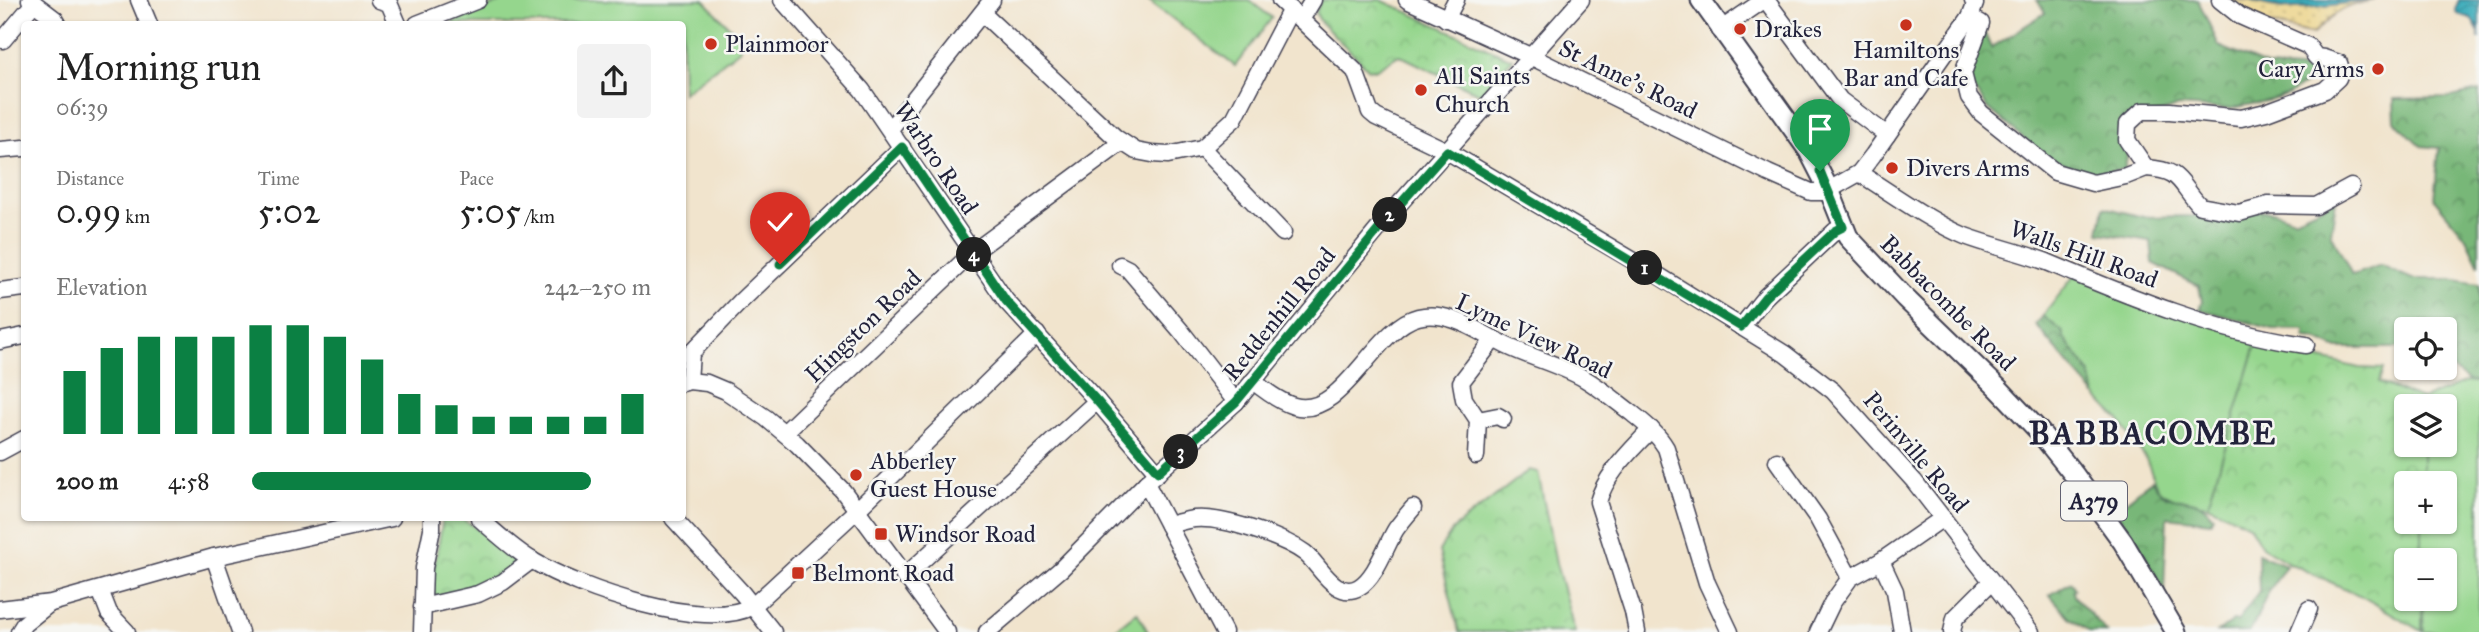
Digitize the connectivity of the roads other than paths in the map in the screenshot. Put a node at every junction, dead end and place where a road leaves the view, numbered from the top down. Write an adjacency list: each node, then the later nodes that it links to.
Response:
1 (139, 0): 19 (street)
2 (379, 0): 20 (street)
3 (478, 0): 21 (street)
4 (782, 0): 25 (street, Warbro Road)
5 (1313, 0): 15 (street)
6 (1407, 0): 17 (street, St Anne's Road)
7 (1456, 0): 17 (street)
8 (1581, 0): 24 (street, Reddenhill Road)
9 (1701, 0): 22 (main road, Babbacombe Road / A379)
10 (1765, 0): 22 (street); 26 (street)
11 (1973, 0): 16 (street)
12 (2221, 0): 33 (street)
13 (32, 2): 18 (street); 23 (street)
14 (987, 6): 25 (street); 27 (street)
15 (1291, 10): 30 (street); 32 (street, Perinville Road)
16 (1970, 17): 26 (street); 33 (street)
17 (1446, 19): 24 (street, St Anne's Road)
18 (56, 21)
19 (148, 21)
20 (397, 21)
21 (425, 21)
22 (1720, 30): 36 (main road, Babbacombe Road / A379)
23 (3, 40)
24 (1530, 56): 32 (street, Reddenhill Road); 36 (street, St Anne's Road)
25 (890, 129): 28 (street, Warbro Road)
26 (1887, 135): 34 (street)
27 (1122, 142): 30 (street); 39 (street, Hingston Road)
28 (902, 147): 39 (street, Warbro Road); 49 (street)
29 (21, 148): 31 (street)
30 (1202, 148): 38 (street)
31 (0, 150)
32 (1447, 151): 43 (street, Perinville Road); 50 (street, Reddenhill Road)
33 (2146, 168): 35 (street)
34 (1859, 173): 36 (street); 48 (street, Walls Hill Road)
35 (2351, 187)
36 (1829, 191): 37 (main road, Babbacombe Road / A379)
37 (1843, 227): 43 (street); 96 (main road, Babbacombe Road / A379)
38 (1283, 233)
39 (972, 253): 44 (street, Warbro Road); 56 (street, Hingston Road)
40 (1119, 265): 52 (street)
41 (21, 288): 42 (street)
42 (0, 291)
43 (1741, 327): 64 (street, Perinville Road)
44 (1037, 334): 51 (street, Warbro Road); 63 (street)
45 (21, 337): 47 (street)
46 (1494, 339): 50 (street, Lyme View Road); 53 (street); 55 (street, Lyme View Road)
47 (0, 341)
48 (2306, 345)
49 (686, 382): 56 (street)
50 (1252, 382): 52 (street, Reddenhill Road)
51 (1097, 401): 61 (street, Warbro Road); 73 (street)
52 (1236, 402): 61 (street, Reddenhill Road)
53 (1476, 411): 54 (street); 59 (street)
54 (1503, 419)
55 (1651, 429): 90 (street); 91 (street, Lyme View Road)
56 (785, 432): 63 (street)
57 (21, 441): 58 (street)
58 (0, 452)
59 (1476, 456)
60 (1777, 461): 74 (street)
61 (1152, 478): 69 (street, Warbro Road); 88 (street, Reddenhill Road)
62 (1413, 508): 69 (street)
63 (857, 510): 73 (street); 78 (street)
64 (1943, 518): 72 (street); 75 (street, Perinville Road)
65 (378, 521): 70 (street)
66 (432, 521): 79 (street)
67 (483, 521): 71 (street)
68 (676, 521): 78 (street)
69 (1168, 525): 89 (street, Warbro Road)
70 (214, 558): 76 (street); 84 (street)
71 (532, 560): 78 (street); 79 (street)
72 (1881, 561): 74 (street); 93 (street)
73 (904, 577): 87 (street)
74 (1850, 578): 92 (street)
75 (1991, 582): 94 (street); 95 (street, Perinville Road)
76 (100, 590): 77 (street); 83 (street)
77 (51, 603): 80 (street); 82 (street)
78 (752, 606): 86 (street)
79 (422, 607): 85 (street)
80 (0, 609)
81 (2309, 609): 97 (street)
82 (19, 632)
83 (127, 632)
84 (240, 632)
85 (422, 632)
86 (773, 632)
87 (947, 632)
88 (987, 632)
89 (1224, 632)
90 (1637, 632)
91 (1730, 632)
92 (1818, 632)
93 (1902, 632)
94 (1952, 632)
95 (2031, 632)
96 (2176, 632)
97 (2299, 632)

